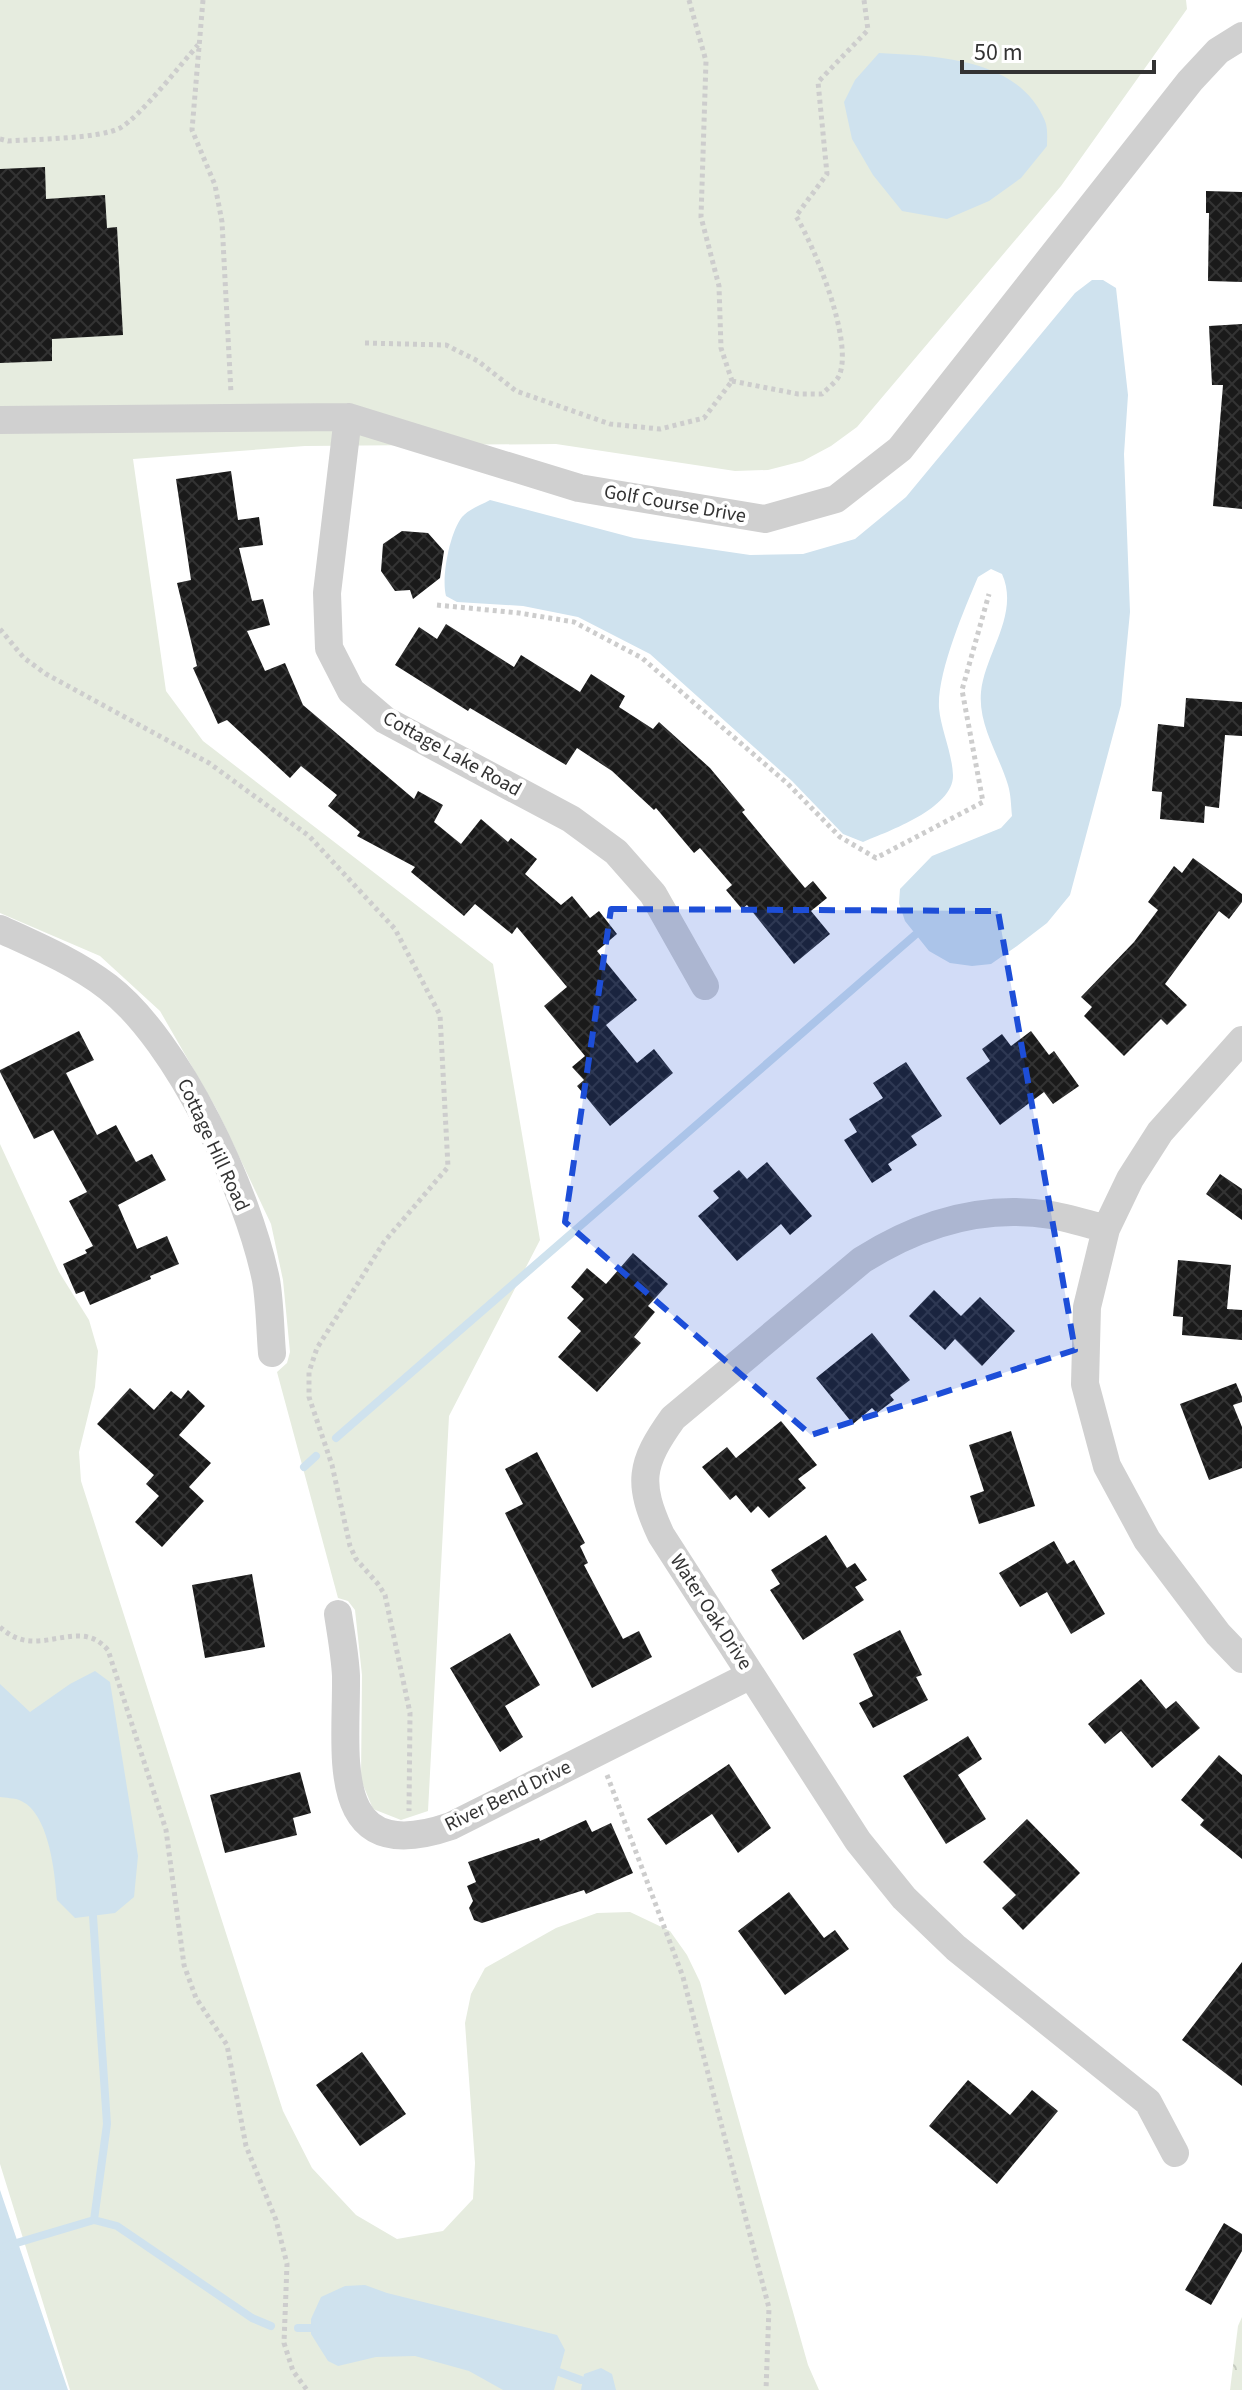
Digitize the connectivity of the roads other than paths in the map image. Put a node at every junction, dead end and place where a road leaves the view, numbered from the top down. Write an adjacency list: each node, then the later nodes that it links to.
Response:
1 (1242, 36): 2 (street, Golf Course Drive)
2 (348, 417): 3 (street, Golf Course Drive); 5 (street, Cottage Lake Road)
3 (0, 420)
4 (0, 929): 8 (street, Cottage Hill Road)
5 (705, 986)
6 (1242, 1040): 7 (street)
7 (1106, 1229): 10 (street); 11 (street, Water Oak Drive)
8 (272, 1353)
9 (338, 1614): 11 (street, River Bend Drive)
10 (1242, 1659)
11 (751, 1675): 12 (street, Water Oak Drive)
12 (1175, 2153)

